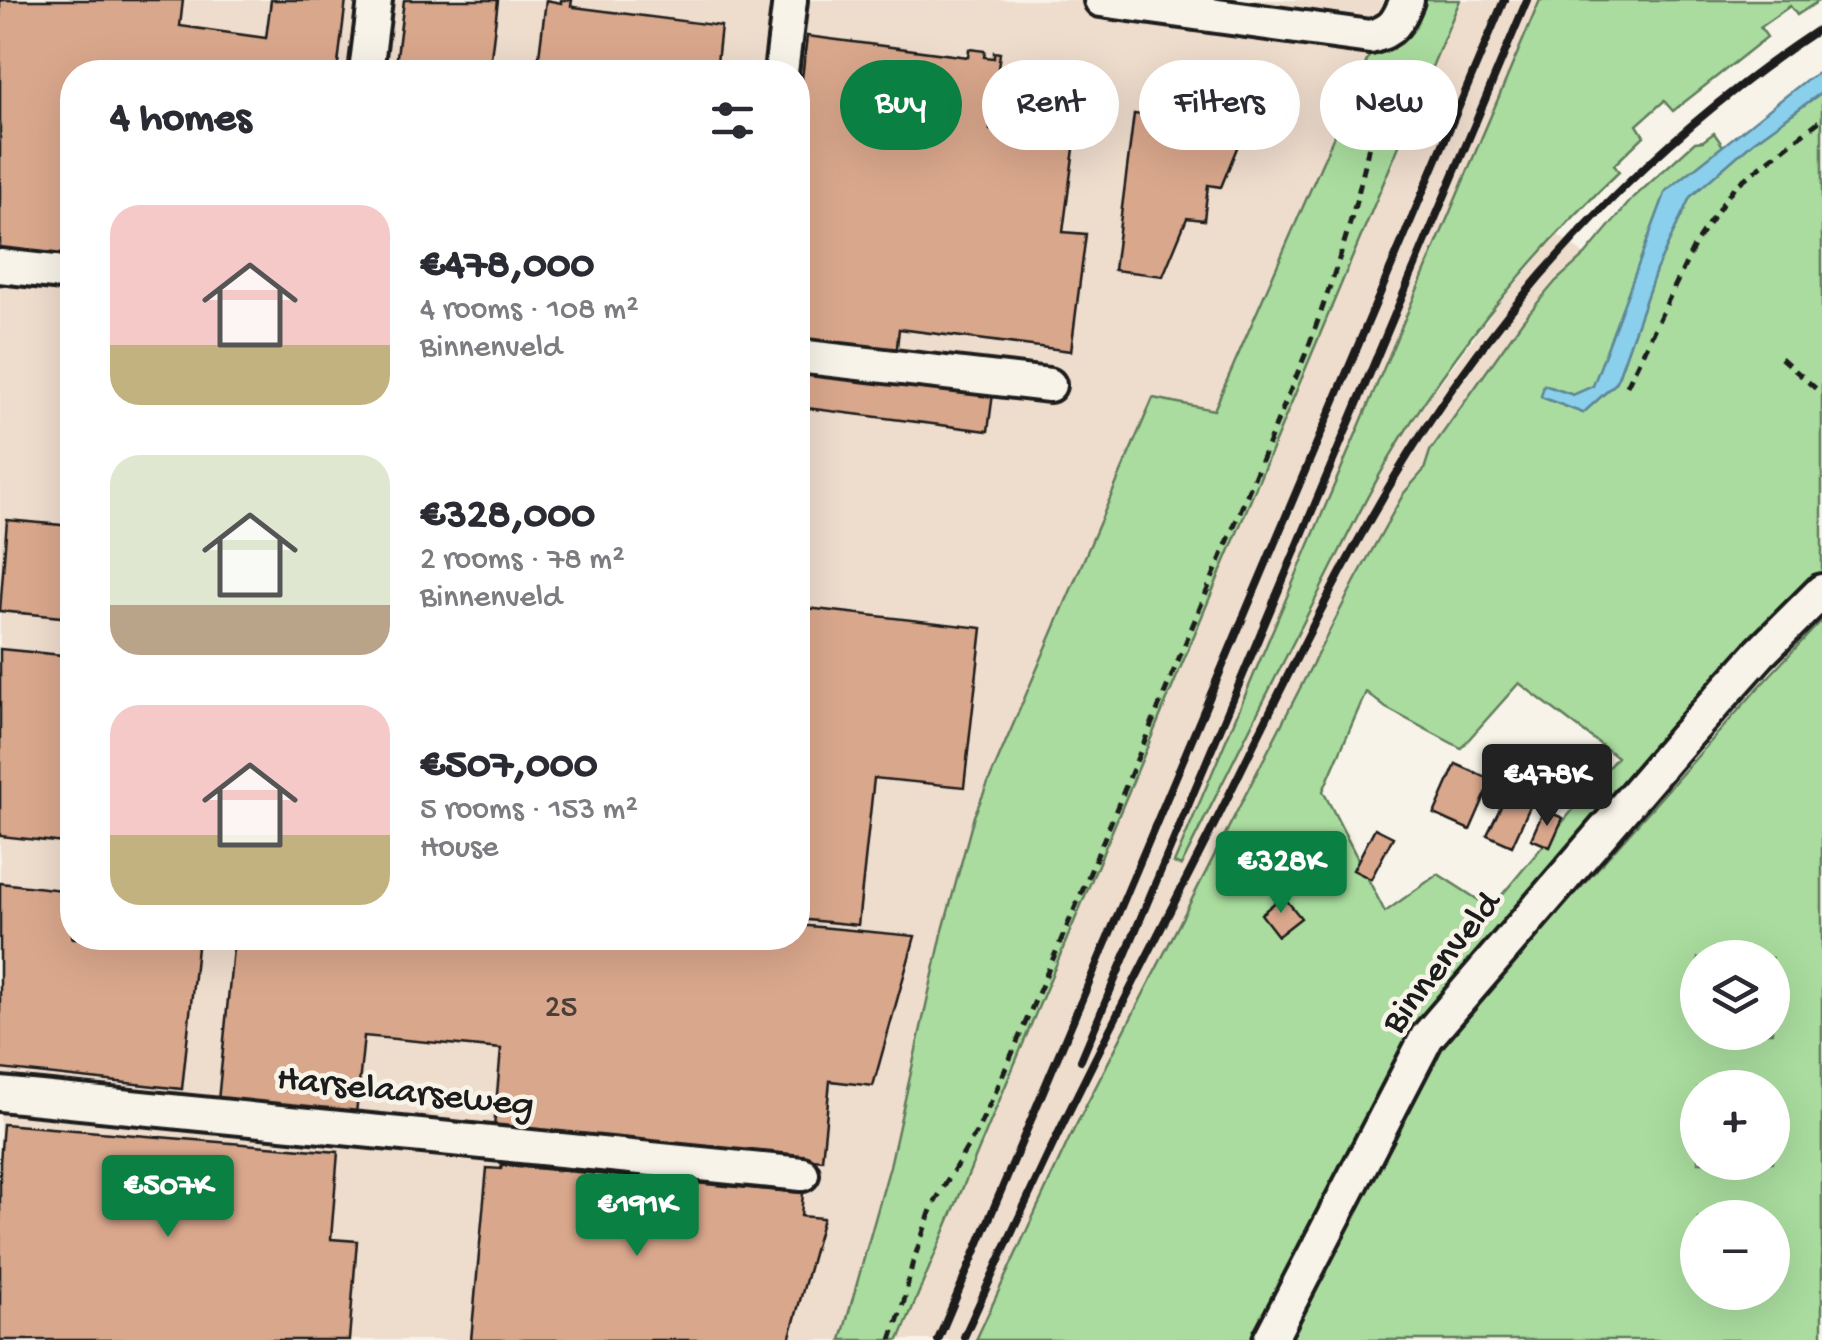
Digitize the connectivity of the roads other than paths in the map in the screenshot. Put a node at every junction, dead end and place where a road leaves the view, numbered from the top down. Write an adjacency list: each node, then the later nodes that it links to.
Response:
1 (375, 0): 6 (street)
2 (790, 0): 7 (street)
3 (1101, 0): 5 (street)
4 (1407, 0): 5 (street)
5 (1233, 8)
6 (368, 60)
7 (782, 60)
8 (0, 266): 9 (street)
9 (60, 273)
10 (810, 357): 11 (street)
11 (1048, 384)
12 (1822, 591): 15 (street, Binnenveld)
13 (0, 1094): 14 (street, Harselaarseweg)
14 (802, 1174)
15 (1270, 1340)

